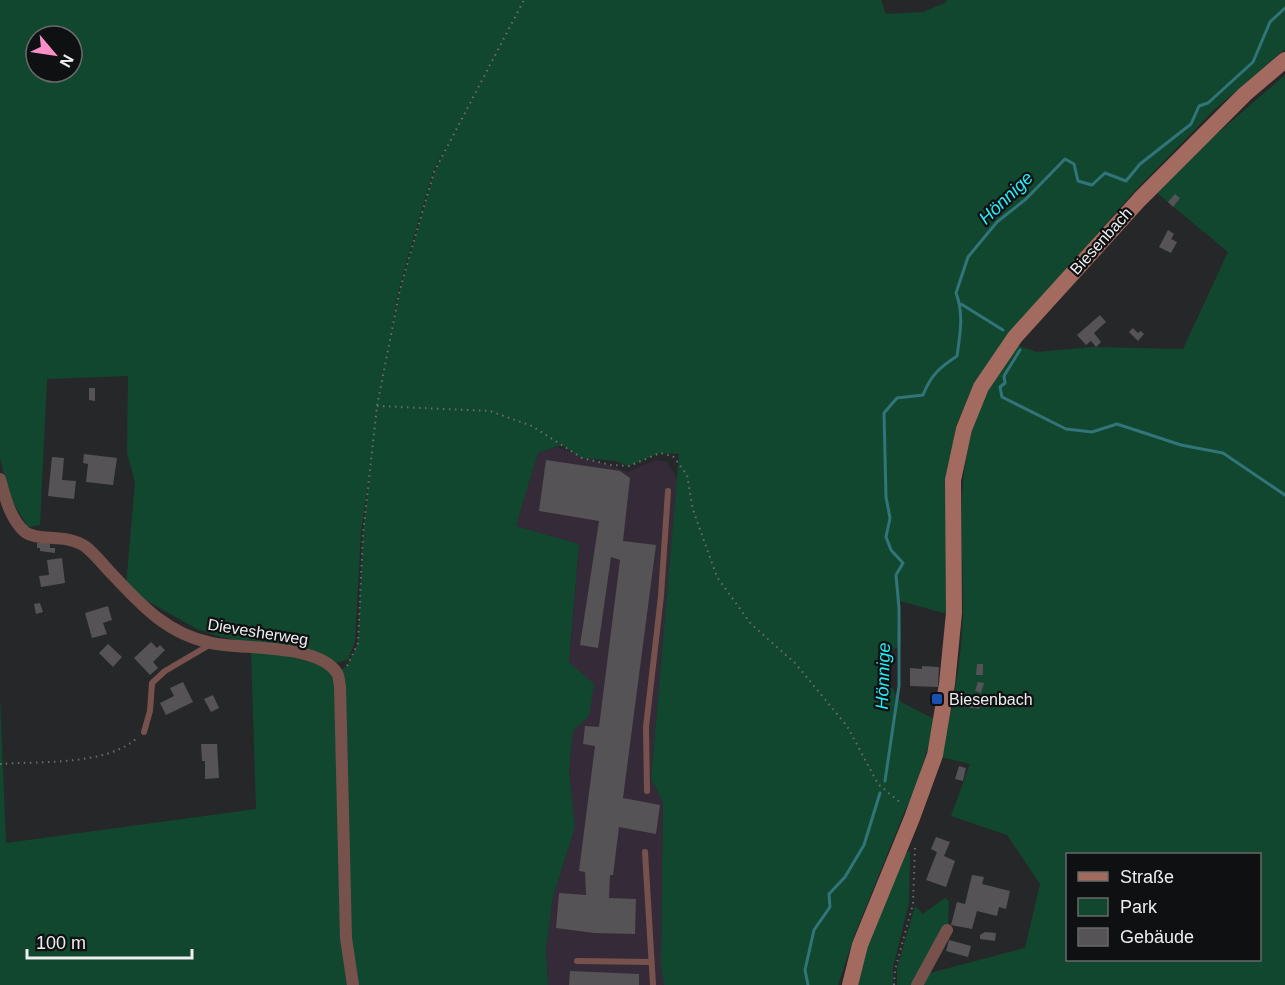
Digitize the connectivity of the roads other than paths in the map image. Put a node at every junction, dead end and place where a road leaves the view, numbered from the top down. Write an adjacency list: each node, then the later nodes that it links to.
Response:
1 (1285, 60): 13 (main road, Biesenbach)
2 (0, 479): 4 (street, Dievesherweg)
3 (668, 491): 6 (lane)
4 (211, 644): 5 (lane); 11 (street, Dievesherweg)
5 (144, 732)
6 (647, 790)
7 (645, 852): 10 (lane)
8 (947, 930): 14 (street)
9 (577, 961): 10 (lane)
10 (651, 962): 12 (lane)
11 (353, 985)
12 (652, 985)
13 (850, 985)
14 (917, 985)

